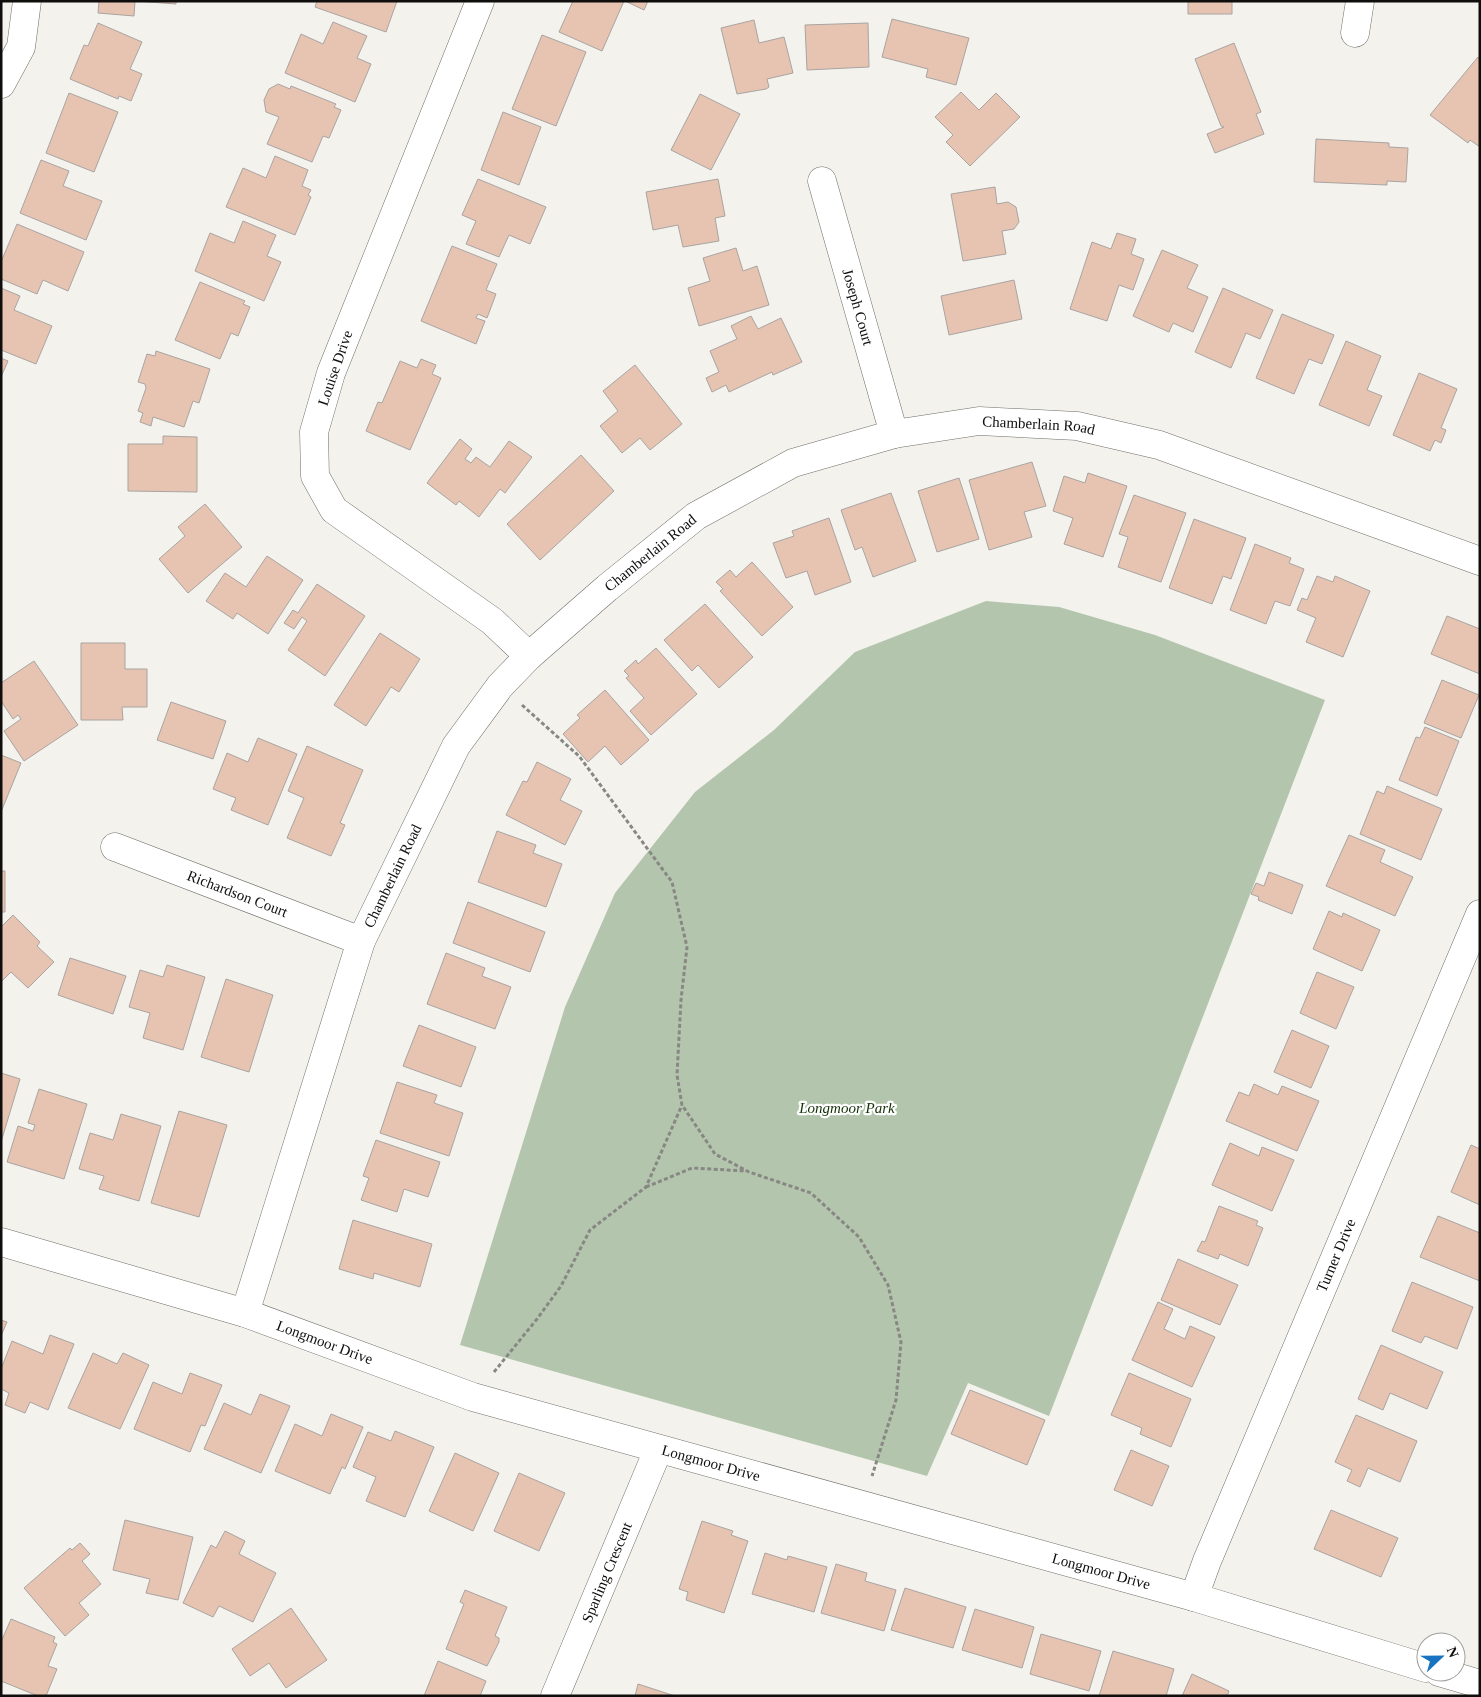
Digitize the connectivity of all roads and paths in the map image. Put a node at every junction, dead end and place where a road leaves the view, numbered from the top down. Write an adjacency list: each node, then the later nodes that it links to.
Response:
1 (27, 1): 5 (street)
2 (480, 1): 9 (street, Louise Drive)
3 (1360, 1): 4 (street)
4 (1356, 33)
5 (1, 84)
6 (822, 181): 7 (street, Joseph Court)
7 (894, 434): 8 (street, Chamberlain Road); 9 (street, Chamberlain Road)
8 (1480, 561)
9 (529, 656): 10 (street, Chamberlain Road)
10 (500, 686): 13 (street, Chamberlain Road); 14 (path)
11 (115, 848): 13 (street, Richardson Court)
12 (1480, 914): 22 (street, Turner Drive)
13 (361, 941): 18 (street, Chamberlain Road)
14 (682, 1105): 15 (path); 16 (path)
15 (749, 1172): 16 (path); 21 (path)
16 (646, 1187): 19 (path)
17 (1, 1242): 18 (street, Longmoor Drive)
18 (245, 1313): 19 (street, Longmoor Drive)
19 (473, 1398): 20 (street, Longmoor Drive)
20 (658, 1450): 21 (street, Longmoor Drive); 26 (street, Sparling Crescent)
21 (863, 1505): 22 (street, Longmoor Drive)
22 (1194, 1597): 23 (street, Longmoor Drive)
23 (1416, 1665)
24 (1466, 1680): 25 (street)
25 (1480, 1684)
26 (555, 1696)

